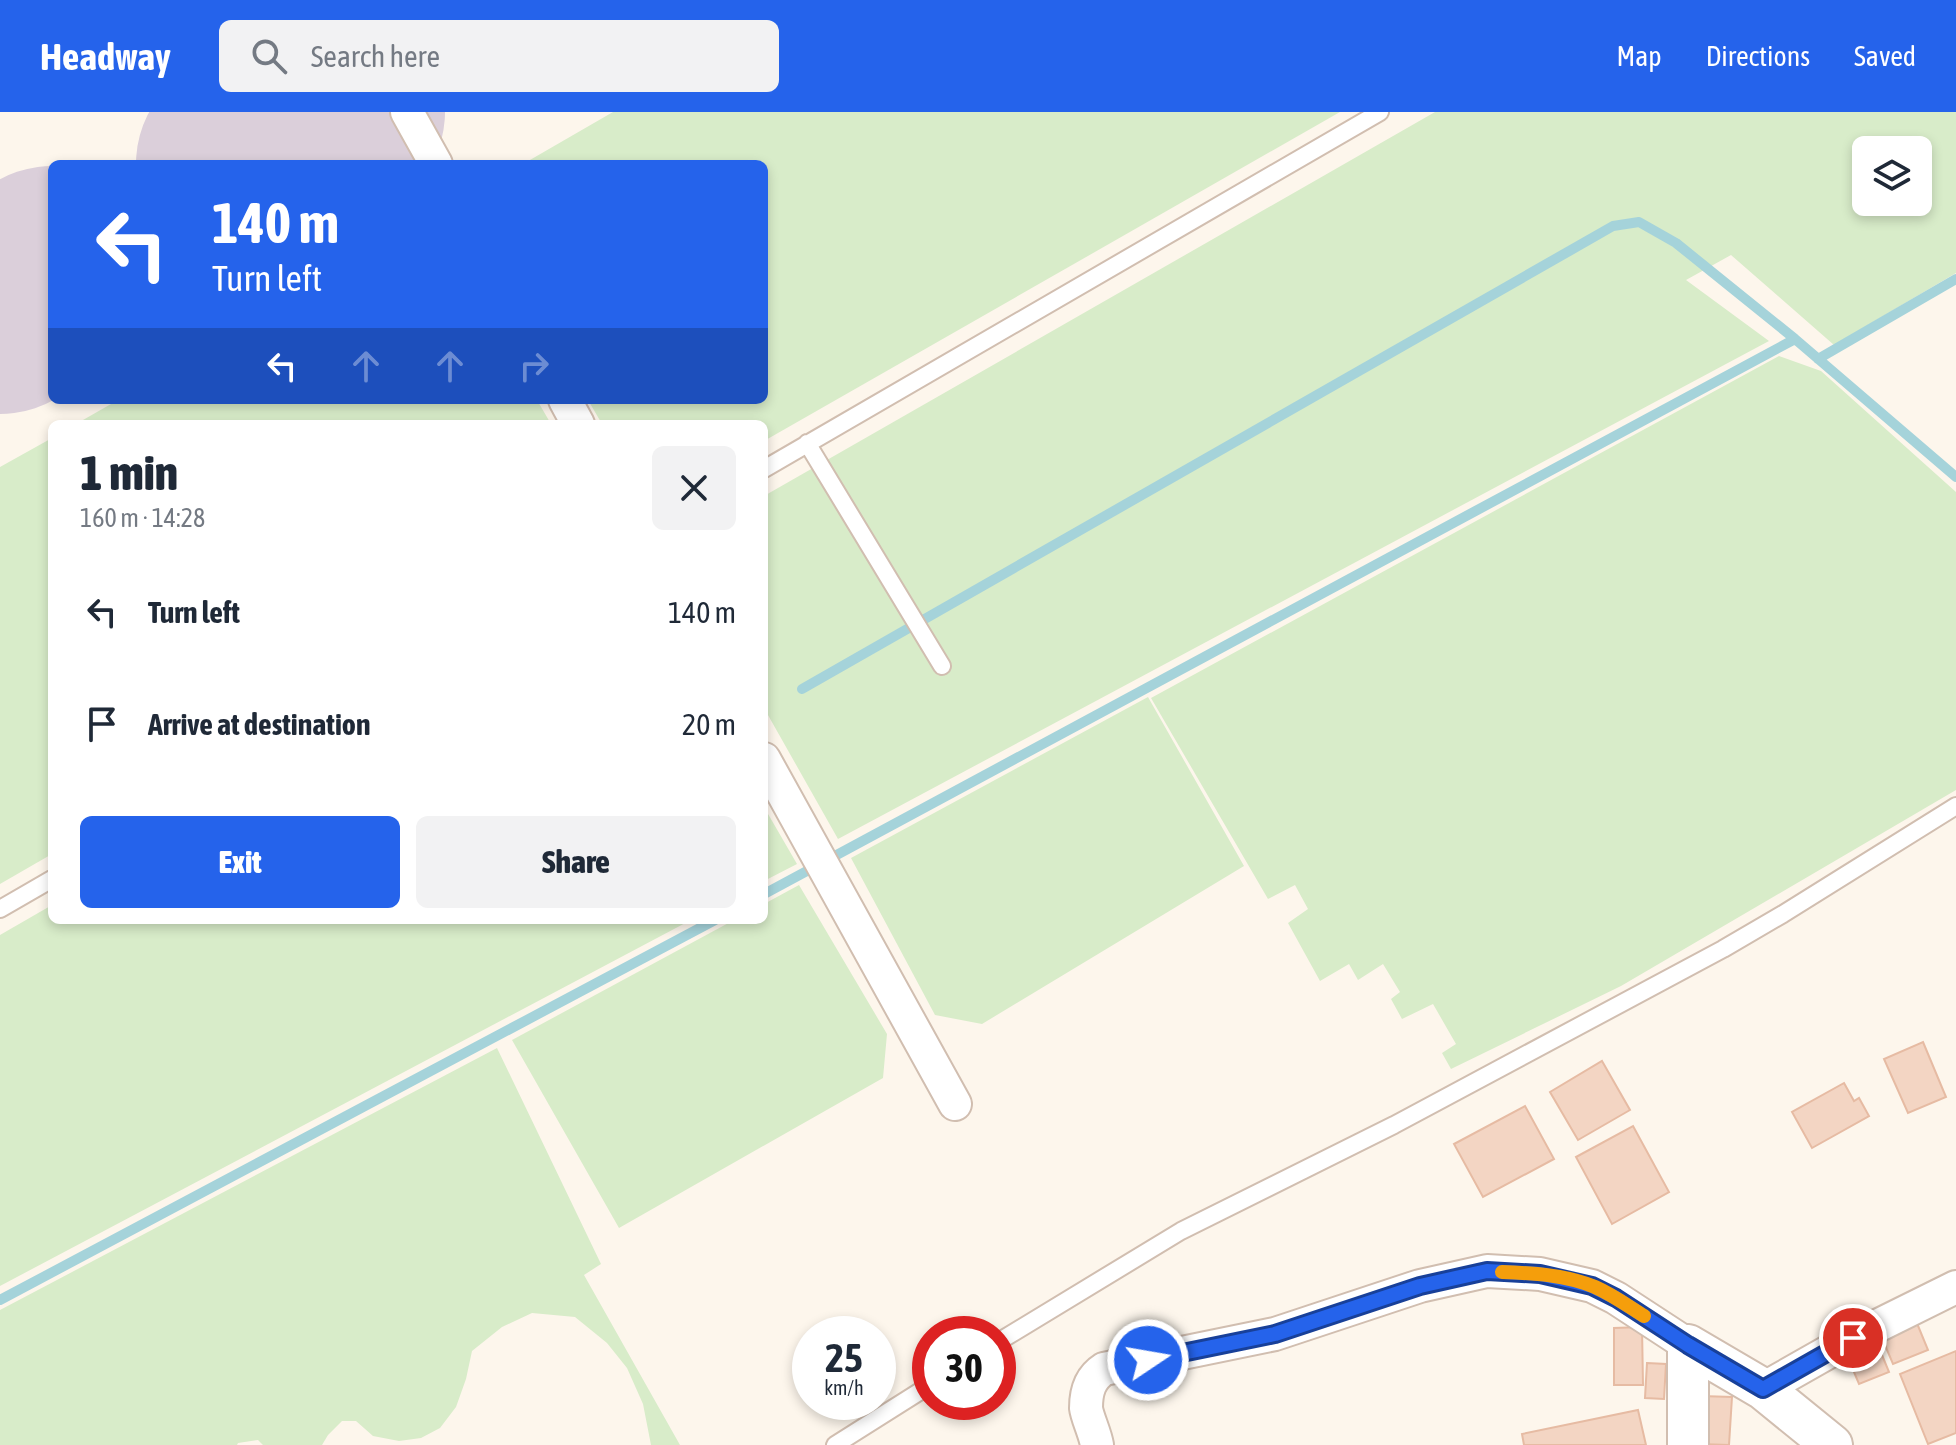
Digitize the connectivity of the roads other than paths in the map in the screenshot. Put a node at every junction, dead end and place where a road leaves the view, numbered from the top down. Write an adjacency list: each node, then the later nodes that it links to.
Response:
1 (407, 112): 3 (street)
2 (1380, 112): 4 (lane)
3 (434, 160)
4 (807, 443): 5 (lane); 6 (lane)
5 (768, 467)
6 (942, 666)
7 (768, 766): 11 (street)
8 (1956, 806): 13 (lane)
9 (48, 881): 10 (lane)
10 (0, 909)
11 (955, 1104)
12 (1956, 1287): 15 (street)
13 (1016, 1331)
14 (1688, 1345): 15 (street); 18 (street); 19 (street)
15 (1763, 1389): 20 (street)
16 (912, 1396): 17 (lane)
17 (835, 1445)
18 (1097, 1445)
19 (1688, 1445)
20 (1832, 1445)

